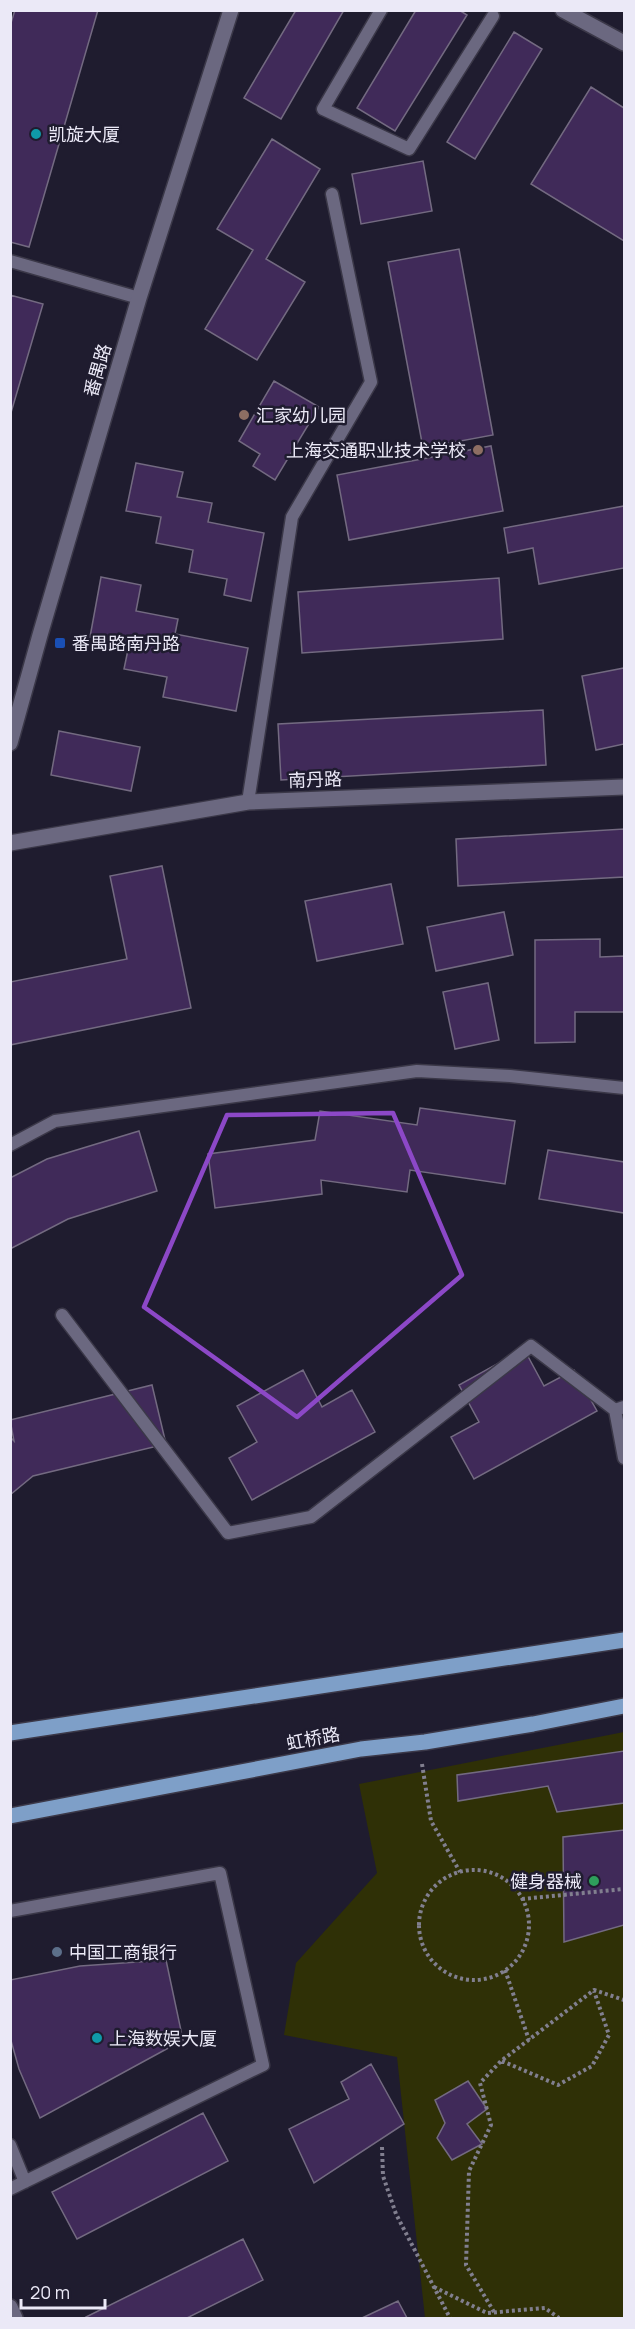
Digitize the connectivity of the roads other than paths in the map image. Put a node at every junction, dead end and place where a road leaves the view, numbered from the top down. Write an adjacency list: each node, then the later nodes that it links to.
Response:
1 (231, 10): 8 (street, 番禺路)
2 (381, 10): 4 (lane)
3 (563, 10): 5 (street)
4 (492, 16)
5 (624, 43)
6 (332, 194): 11 (lane)
7 (10, 261): 8 (lane)
8 (139, 298): 9 (street, 番禺路)
9 (10, 743)
10 (624, 787): 11 (street, 南丹路)
11 (248, 802): 12 (street, 南丹路)
12 (10, 843)
13 (624, 1088): 14 (lane)
14 (10, 1145)
15 (62, 1315): 16 (lane)
16 (620, 1408): 17 (lane)
17 (624, 1458)
18 (624, 1640): 20 (main road)
19 (624, 1706): 21 (main road, 虹桥路)
20 (10, 1733)
21 (10, 1816)
22 (10, 1911): 24 (lane)
23 (10, 2145): 24 (lane)
24 (25, 2182): 25 (lane)
25 (10, 2189)
26 (10, 2307): 27 (street)
27 (15, 2319)

